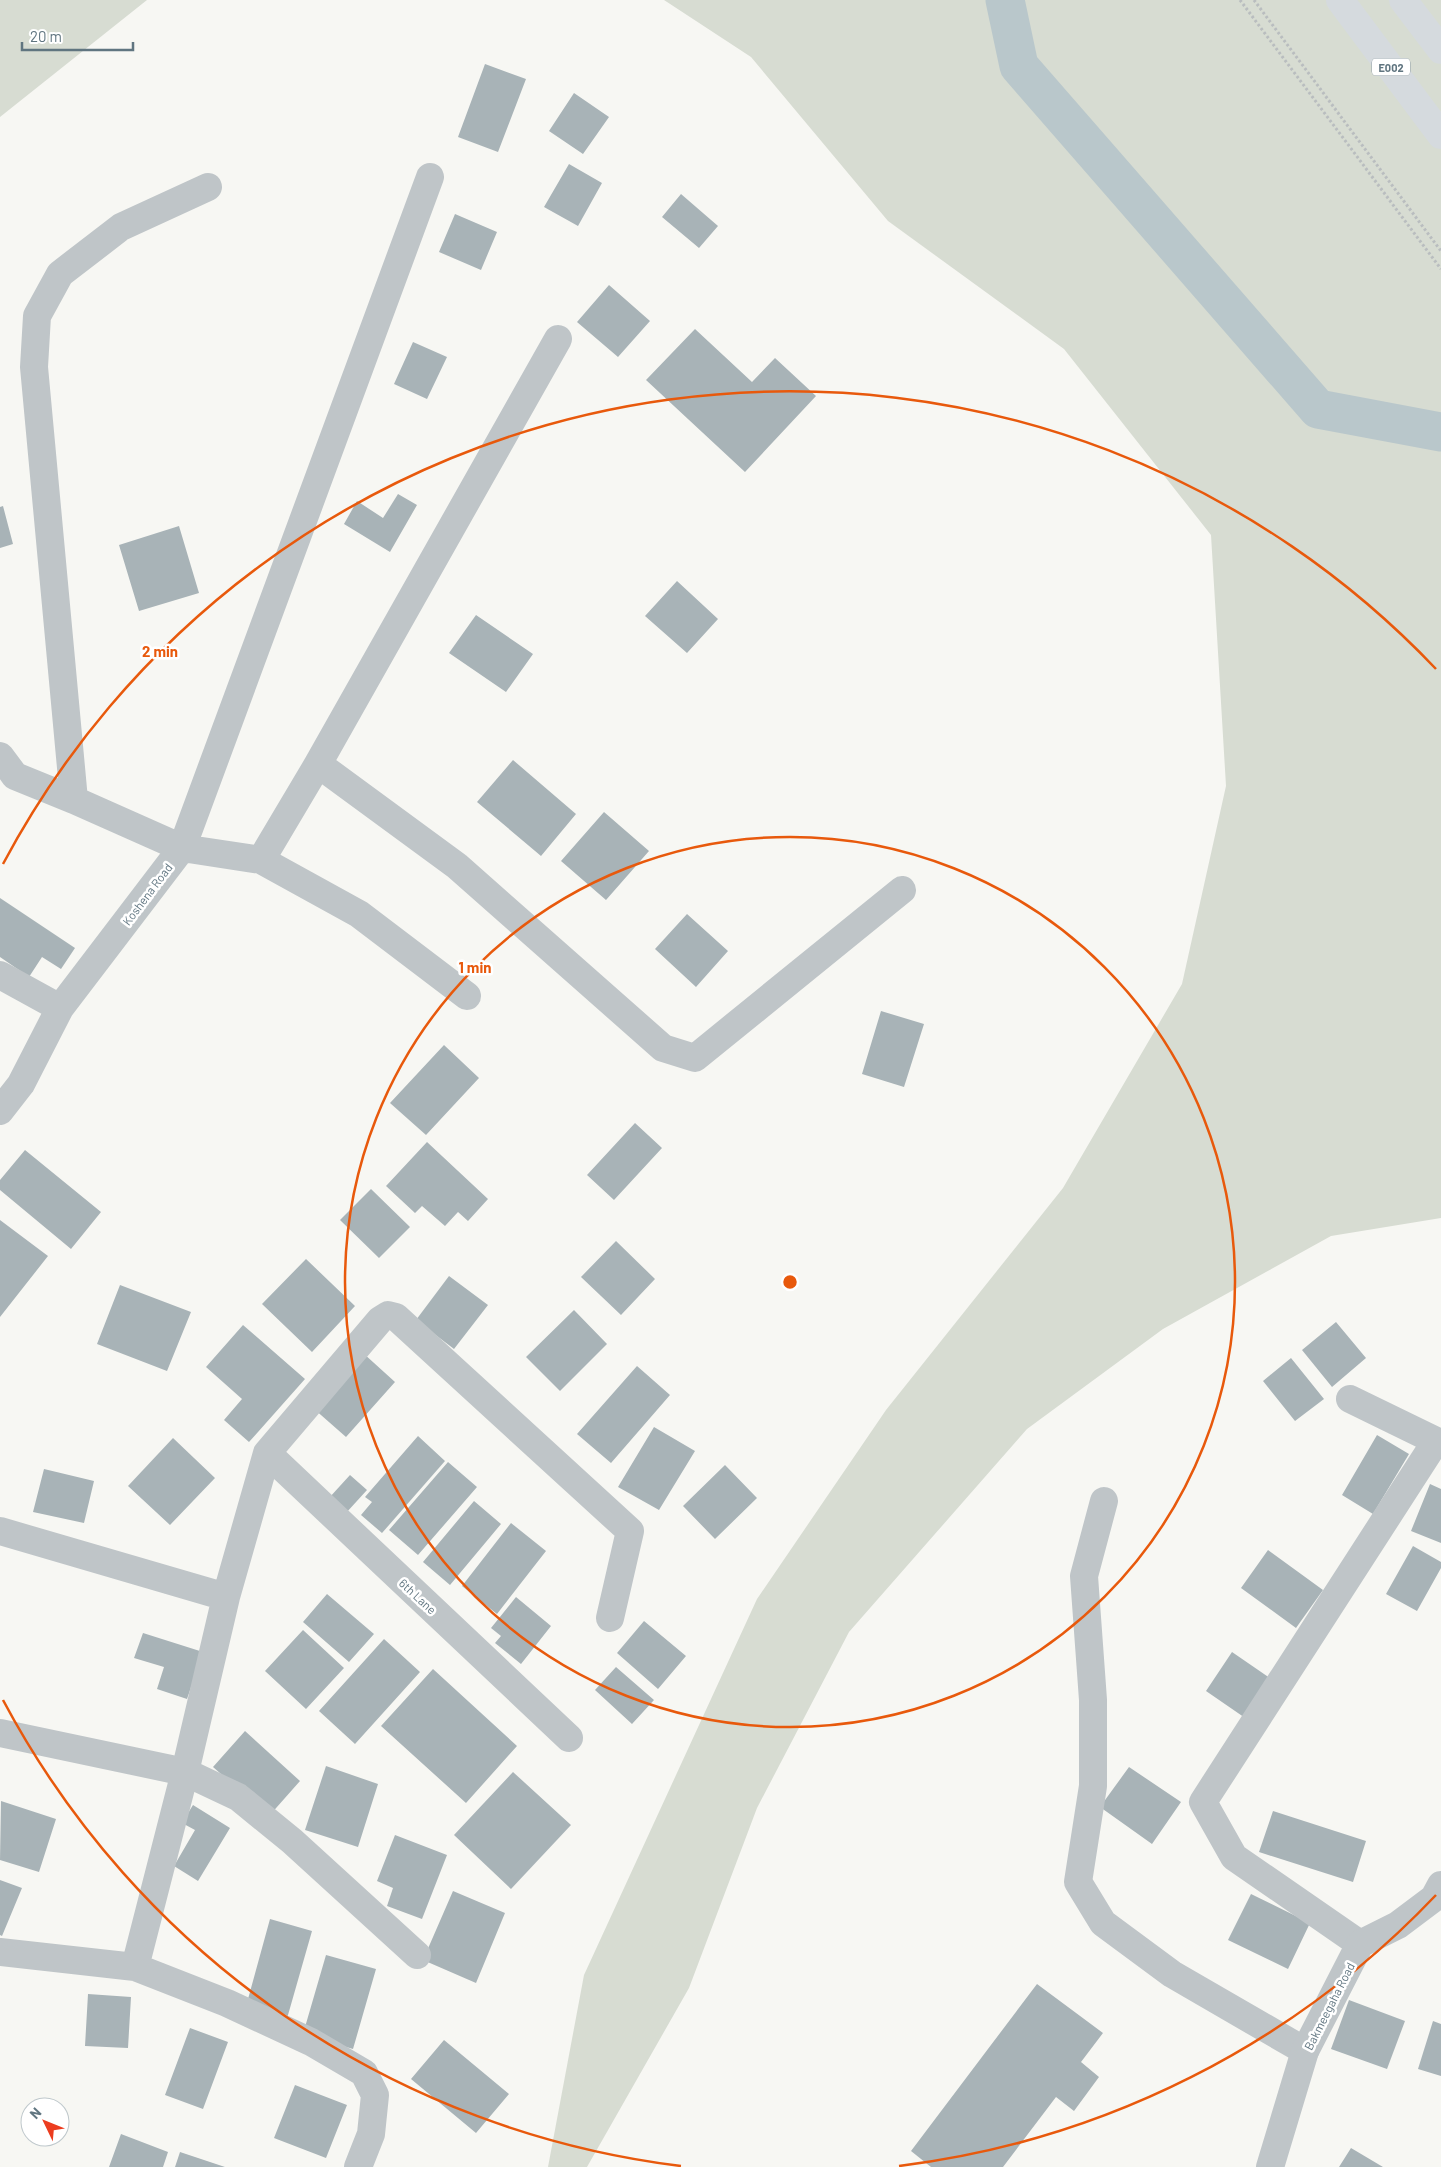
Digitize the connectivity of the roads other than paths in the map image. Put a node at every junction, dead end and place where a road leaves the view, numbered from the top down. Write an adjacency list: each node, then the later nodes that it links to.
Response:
1 (1340, 0): 4 (highway, E002)
2 (1403, 0): 3 (highway)
3 (1441, 50)
4 (1441, 135)
5 (430, 177): 11 (street)
6 (208, 186): 10 (street)
7 (558, 340): 9 (street)
8 (0, 756): 10 (street, Koshena Road)
9 (318, 764): 12 (street); 13 (street)
10 (74, 800): 11 (street, Koshena Road)
11 (182, 848): 12 (street); 16 (street, Koshena Road)
12 (261, 860): 15 (street)
13 (902, 890)
14 (0, 975): 16 (street)
15 (467, 996)
16 (60, 1008): 17 (street, Koshena Road)
17 (10, 1078): 18 (street, Koshena Road)
18 (0, 1111)
19 (1350, 1399): 29 (street)
20 (268, 1453): 23 (street); 24 (street); 26 (street, 6th Lane)
21 (1104, 1501): 33 (street)
22 (0, 1531): 23 (street)
23 (226, 1597): 27 (street)
24 (610, 1618)
25 (0, 1733): 27 (street)
26 (569, 1738)
27 (185, 1772): 31 (street); 32 (street)
28 (1441, 1885): 29 (street)
29 (1360, 1944): 33 (street, Bakmeegaha Road)
30 (0, 1952): 32 (street)
31 (417, 1955)
32 (135, 1967): 34 (street)
33 (1305, 2051): 35 (street, Bakmeegaha Road)
34 (358, 2167)
35 (1270, 2167)

